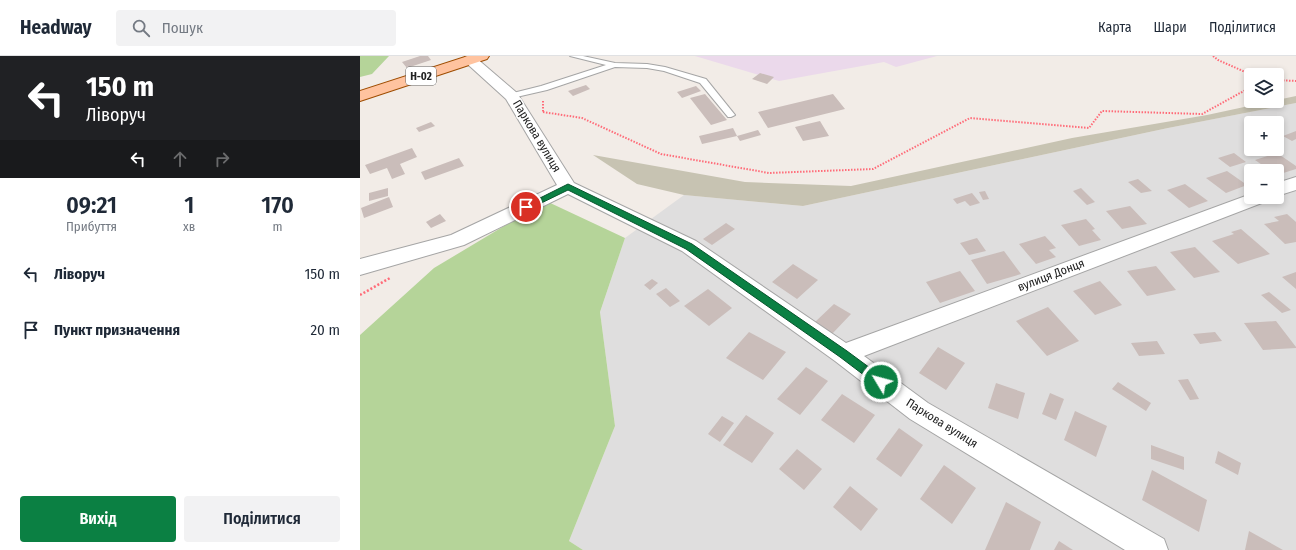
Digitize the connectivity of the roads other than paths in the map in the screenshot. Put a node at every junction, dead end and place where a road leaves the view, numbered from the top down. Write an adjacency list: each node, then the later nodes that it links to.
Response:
1 (573, 56): 3 (lane)
2 (476, 58): 4 (main road, Н-02); 5 (street, Паркова вулиця)
3 (615, 65): 5 (lane); 6 (lane)
4 (360, 96)
5 (512, 96): 8 (street, Паркова вулиця)
6 (731, 115)
7 (1296, 183): 9 (street)
8 (568, 187): 11 (street); 12 (street, Паркова вулиця)
9 (1284, 187)
10 (1244, 203): 12 (street, вулиця Донця)
11 (360, 267)
12 (843, 354): 13 (street, Паркова вулиця)
13 (1154, 550)

